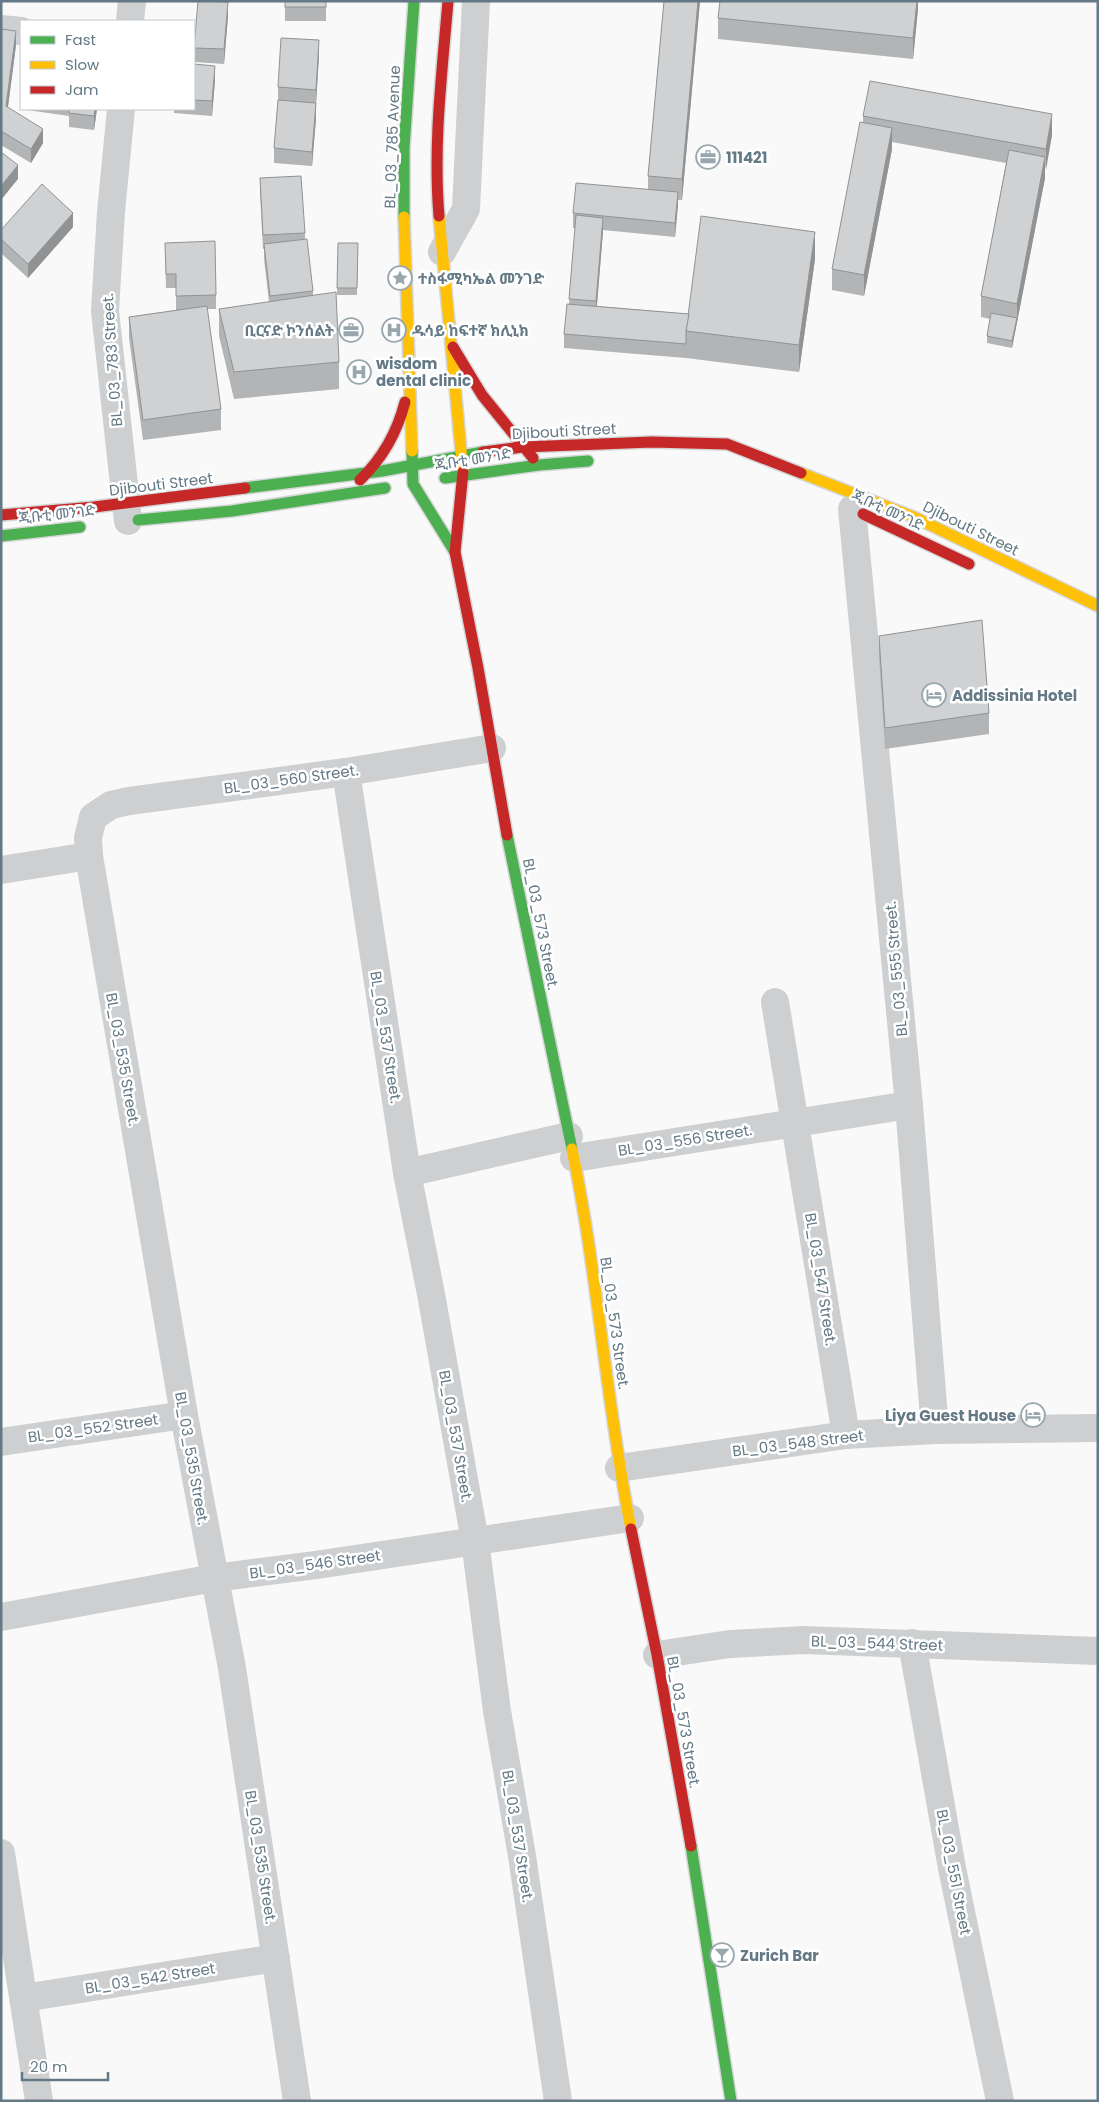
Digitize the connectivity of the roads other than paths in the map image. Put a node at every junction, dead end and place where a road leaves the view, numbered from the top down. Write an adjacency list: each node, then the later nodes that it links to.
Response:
1 (132, 1): 5 (street)
2 (414, 1): 11 (main road, BL_03_785 Avenue)
3 (448, 1): 9 (main road)
4 (476, 1): 9 (street)
5 (130, 20)
6 (1, 29): 7 (street)
7 (20, 31)
8 (121, 110): 23 (street, BL_03_783 Street.)
9 (442, 252): 10 (main road)
10 (449, 340): 12 (main road); 13 (main road)
11 (411, 381): 16 (main road, BL_03_785 Avenue); 17 (main road)
12 (523, 447): 13 (main road, Djibouti Street); 15 (main road); 28 (main road, Djibouti Street)
13 (461, 456): 16 (main road, Djibouti Street); 18 (main road)
14 (596, 460): 15 (main road, ጂቡቲ መንገድ)
15 (539, 464): 18 (main road, ጂቡቲ መንገድ)
16 (413, 465): 17 (main road, Djibouti Street); 19 (main road, BL_03_785 Avenue)
17 (369, 473): 20 (main road); 23 (main road, Djibouti Street)
18 (463, 474): 19 (main road, ጂቡቲ መንገድ); 26 (main road)
19 (414, 484): 20 (main road, ጂቡቲ መንገድ); 26 (main road)
20 (340, 496): 23 (main road, ጂቡቲ መንገድ)
21 (848, 507): 27 (main road, ጂቡቲ መንገድ); 35 (street, BL_03_555 Street.)
22 (1, 515): 23 (main road, Djibouti Street)
23 (124, 516)
24 (88, 526): 25 (main road, ጂቡቲ መንገድ)
25 (1, 536)
26 (455, 552): 29 (main road, BL_03_573 Street.)
27 (983, 570)
28 (1098, 606)
29 (492, 748): 30 (street, BL_03_560 Street.); 37 (main road, BL_03_573 Street.)
30 (346, 772): 31 (street, BL_03_560 Street.); 38 (street, BL_03_537 Street.)
31 (93, 816): 32 (street, BL_03_535 Street.)
32 (89, 856): 33 (street); 39 (street, BL_03_535 Street.)
33 (1, 870)
34 (775, 1002): 36 (street)
35 (908, 1105): 36 (street, BL_03_556 Street.); 41 (street, BL_03_555 Street.)
36 (796, 1122): 37 (street, BL_03_556 Street.); 42 (street, BL_03_547 Street.)
37 (572, 1147): 38 (street, BL_03_556 Street.); 44 (main road, BL_03_573 Street.)
38 (407, 1173): 46 (street, BL_03_537 Street.)
39 (184, 1415): 43 (street, BL_03_552 Street); 47 (street, BL_03_535 Street.)
40 (1098, 1428): 41 (street, BL_03_548 Street)
41 (935, 1430): 42 (street, BL_03_548 Street)
42 (846, 1435): 44 (street, BL_03_548 Street)
43 (1, 1442)
44 (620, 1468): 45 (main road, BL_03_573 Street.)
45 (630, 1518): 46 (street, BL_03_546 Street); 51 (main road, BL_03_573 Street.)
46 (475, 1540): 47 (street, BL_03_546 Street); 57 (street, BL_03_537 Street.)
47 (214, 1578): 48 (street, BL_03_546 Street); 53 (street, BL_03_535 Street.)
48 (1, 1617)
49 (912, 1643): 50 (street, BL_03_544 Street); 51 (street, BL_03_544 Street); 59 (street, BL_03_551 Street)
50 (1098, 1651)
51 (657, 1655): 58 (main road, BL_03_573 Street.)
52 (1, 1853): 54 (street)
53 (276, 1958): 54 (street, BL_03_542 Street); 56 (street, BL_03_535 Street.)
54 (24, 1998): 55 (street)
55 (39, 2101)
56 (297, 2101)
57 (558, 2101)
58 (731, 2101)
59 (1000, 2101)

